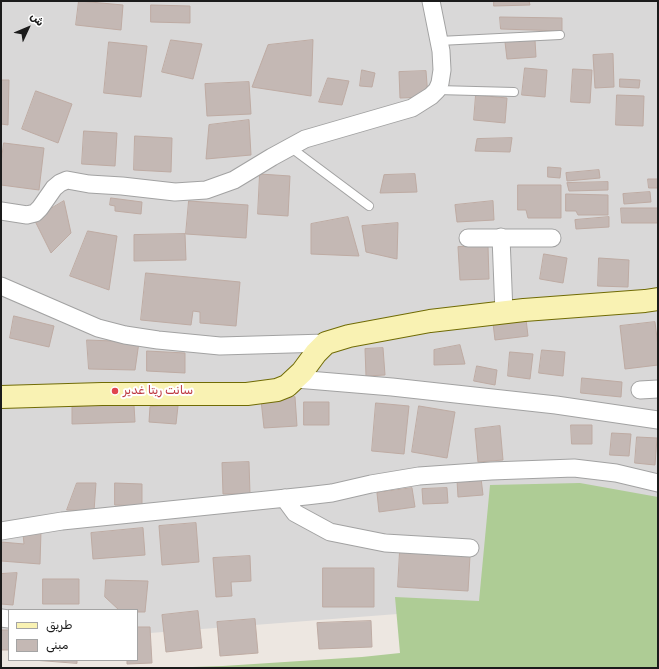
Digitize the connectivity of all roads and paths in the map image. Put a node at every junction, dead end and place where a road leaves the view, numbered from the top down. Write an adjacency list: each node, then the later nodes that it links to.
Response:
1 (431, 1): 3 (street)
2 (560, 36): 3 (lane)
3 (439, 41): 4 (street)
4 (437, 90): 5 (lane); 6 (street)
5 (514, 92)
6 (290, 147): 7 (lane); 8 (street)
7 (369, 206)
8 (1, 211)
9 (501, 237): 10 (street); 11 (street); 14 (street)
10 (468, 238)
11 (552, 238)
12 (1, 286): 15 (street)
13 (658, 299): 14 (street)
14 (504, 313): 15 (street)
15 (326, 343): 16 (street)
16 (296, 379): 19 (street); 20 (street)
17 (658, 389): 18 (street)
18 (640, 390)
19 (1, 397)
20 (658, 420)
21 (658, 482): 22 (street)
22 (284, 498): 23 (street); 24 (street)
23 (1, 531)
24 (470, 548)

